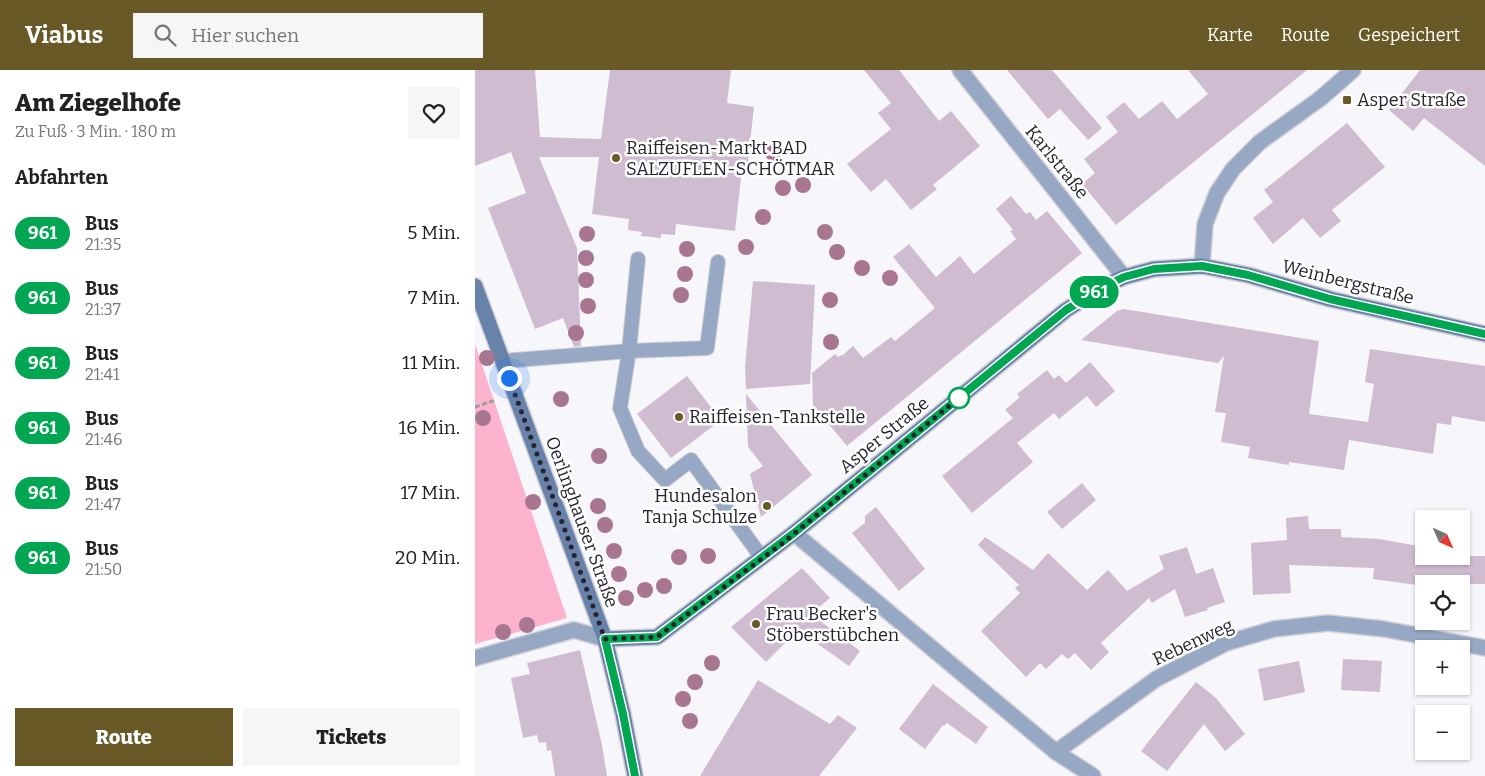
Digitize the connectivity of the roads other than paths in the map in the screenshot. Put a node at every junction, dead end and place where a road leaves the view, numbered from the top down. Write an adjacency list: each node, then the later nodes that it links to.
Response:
1 (960, 70): 6 (street, Karlstraße)
2 (1353, 70): 5 (street)
3 (638, 259): 9 (lane)
4 (718, 262): 9 (lane)
5 (1202, 266): 6 (street, Asper Straße); 8 (street, Weinbergstraße)
6 (1124, 277): 11 (street, Asper Straße)
7 (475, 286): 10 (street, Oerlinghauser Straße)
8 (1485, 334)
9 (629, 351): 10 (lane); 12 (lane)
10 (503, 361): 13 (street, Oerlinghauser Straße)
11 (794, 533): 12 (street, Asper Straße); 16 (street)
12 (762, 558): 13 (street, Asper Straße)
13 (605, 639): 15 (street); 17 (street, Oerlinghauser Straße)
14 (1485, 648): 16 (street, Rebenweg)
15 (475, 658)
16 (1056, 752): 18 (street)
17 (635, 776)
18 (1093, 776)

